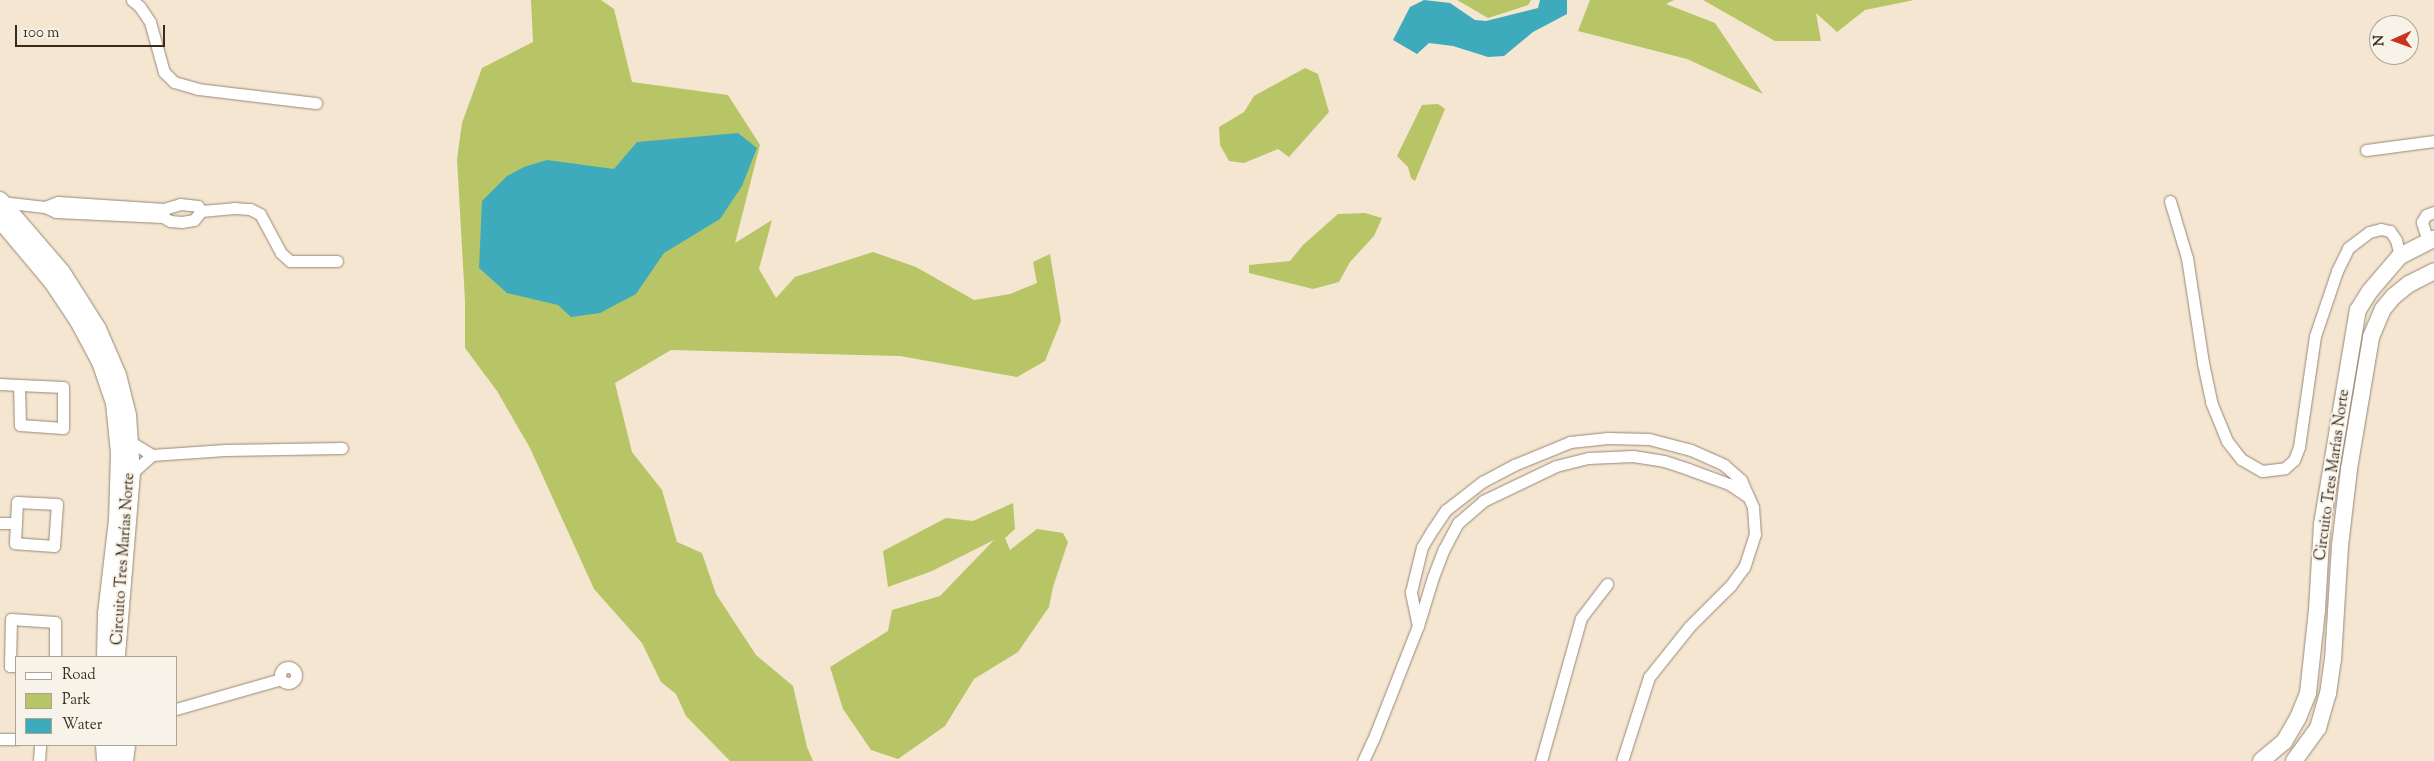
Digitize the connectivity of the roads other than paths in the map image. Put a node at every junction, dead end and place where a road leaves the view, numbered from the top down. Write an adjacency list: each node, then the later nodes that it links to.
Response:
1 (132, 0): 2 (street)
2 (316, 104)
3 (2434, 141): 4 (street)
4 (2366, 150)
5 (1, 201): 7 (street); 11 (street, Circuito Tres Marías Norte)
6 (2170, 202): 13 (street)
7 (28, 205): 10 (street); 11 (street)
8 (201, 211): 10 (street); 10 (street); 14 (street)
9 (2434, 212): 12 (street)
10 (163, 213)
11 (7, 220): 16 (street, Circuito Tres Marías Norte)
12 (2431, 240): 13 (street, Circuito Tres Marías Norte)
13 (2397, 259): 17 (street); 49 (street, Circuito Tres Marías Norte)
14 (336, 261)
15 (2434, 271): 17 (street, Circuito Tres Marías Norte)
16 (57, 277): 20 (street, Circuito Tres Marías Norte); 31 (street, Circuito Tres Marías Norte)
17 (2409, 284): 50 (street, Circuito Tres Marías Norte)
18 (0, 384): 19 (street)
19 (19, 385): 19 (street)
20 (129, 440): 22 (street); 23 (street, Circuito Tres Marías Norte)
21 (342, 448): 22 (street)
22 (152, 455): 23 (street)
23 (132, 473): 32 (street, Circuito Tres Marías Norte)
24 (1747, 496): 28 (street); 28 (street); 48 (street)
25 (0, 523): 26 (street)
26 (16, 523): 26 (street)
27 (1608, 584): 47 (street)
28 (1418, 626): 46 (street)
29 (5, 643): 30 (street); 33 (street)
30 (55, 656)
31 (105, 656)
32 (117, 656)
33 (15, 666)
34 (281, 679): 35 (street)
35 (178, 708)
36 (0, 738): 37 (street)
37 (15, 739)
38 (40, 746): 42 (street)
39 (104, 746): 43 (street)
40 (118, 746): 44 (street)
41 (129, 746): 45 (street)
42 (39, 761)
43 (105, 761)
44 (119, 761)
45 (127, 761)
46 (1363, 761)
47 (1541, 761)
48 (1622, 761)
49 (2261, 761)
50 (2294, 761)

